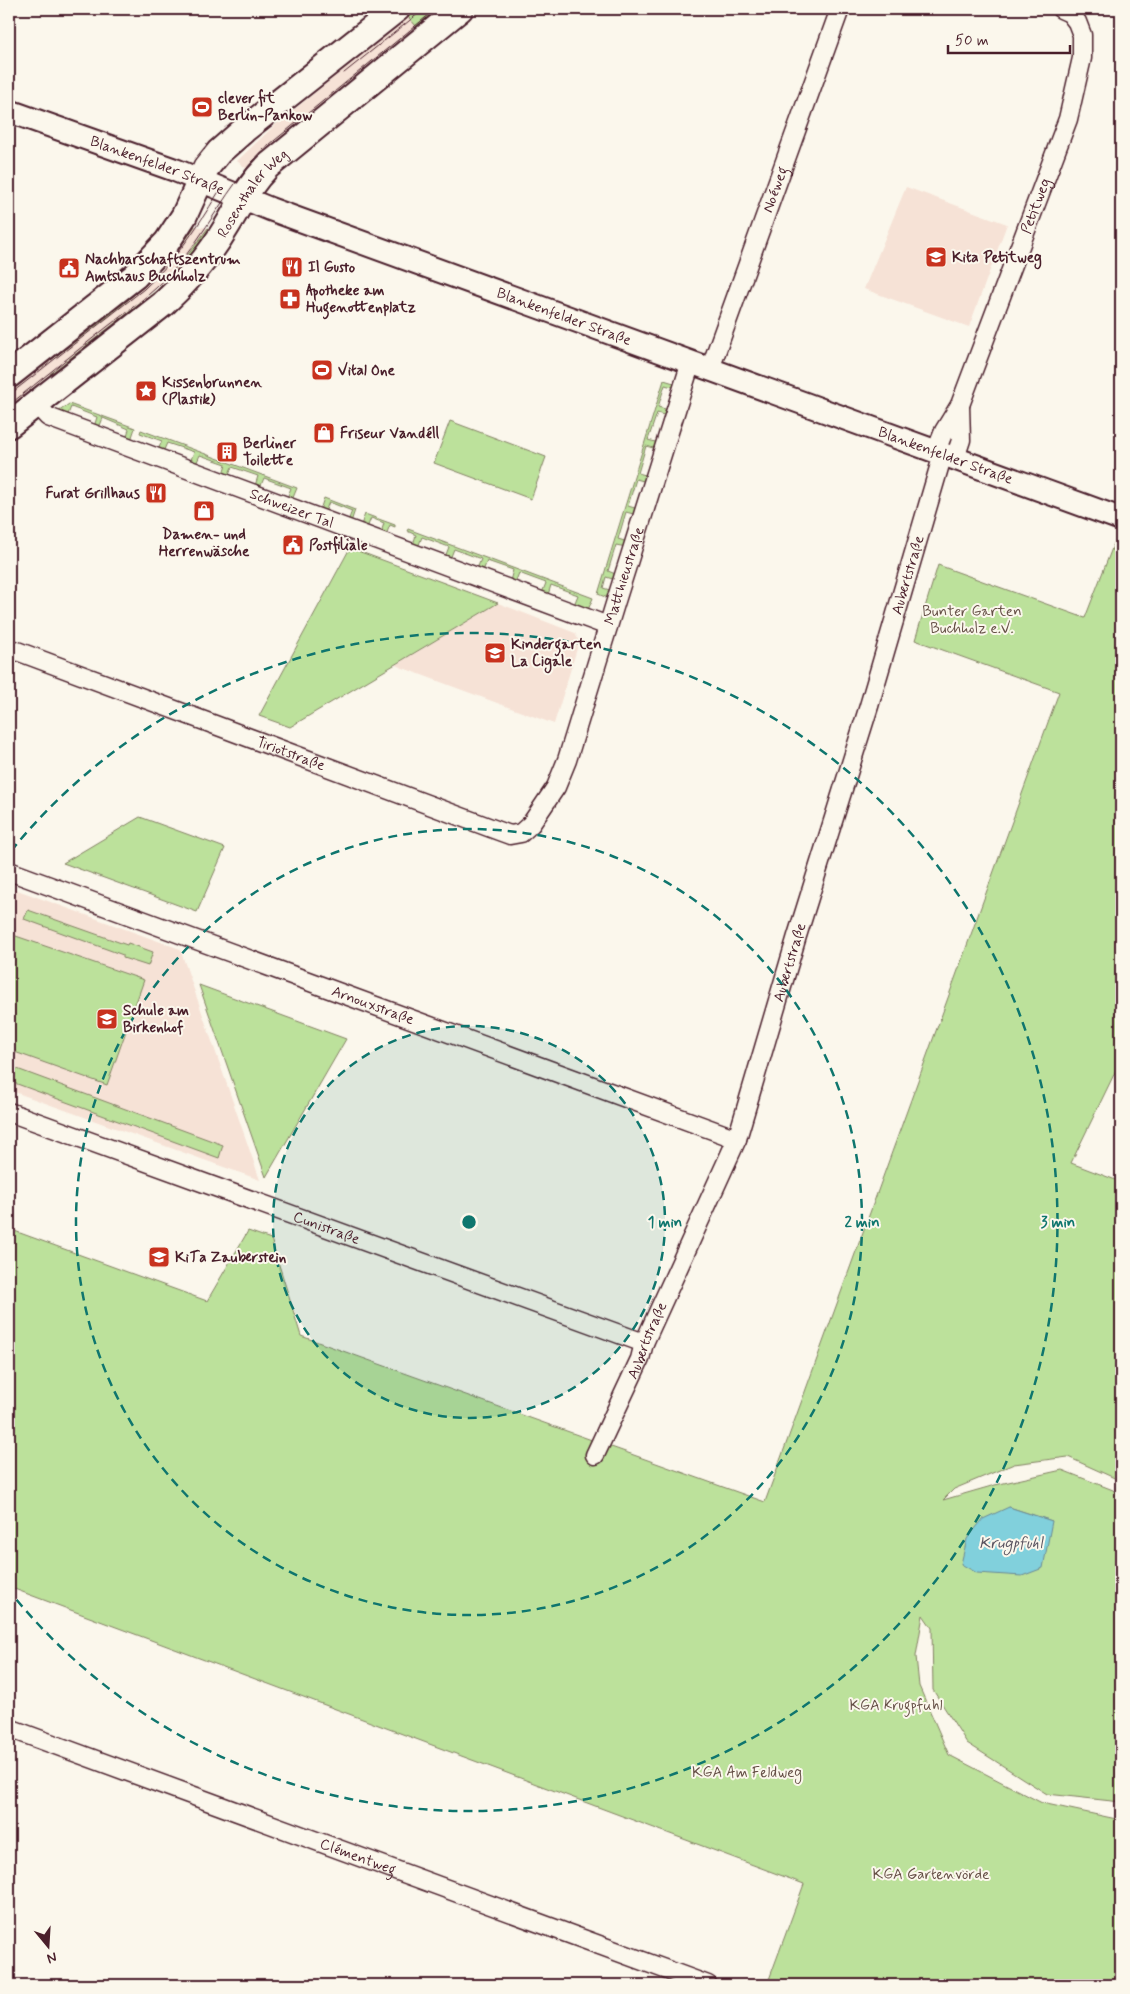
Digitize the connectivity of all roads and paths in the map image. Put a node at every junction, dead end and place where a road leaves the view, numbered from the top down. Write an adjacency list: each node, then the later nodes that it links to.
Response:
1 (397, 9): 6 (main road)
2 (460, 9): 7 (main road, Rosenthaler Weg)
3 (840, 9): 8 (street, Noéweg)
4 (1061, 9): 12 (street, Petitweg)
5 (9, 111): 6 (street, Blankenfelder Straße)
6 (201, 181): 7 (street, Blankenfelder Straße); 9 (main road)
7 (242, 199): 8 (street, Blankenfelder Straße); 10 (main road, Rosenthaler Weg)
8 (700, 366): 12 (street, Blankenfelder Straße); 14 (street, Matthieustraße)
9 (9, 375)
10 (36, 404): 11 (main road, Rosenthaler Weg); 14 (street, Schweizer Tal)
11 (9, 425)
12 (945, 455): 13 (street, Blankenfelder Straße); 19 (street, Aubertstraße)
13 (1121, 519)
14 (608, 626): 16 (street, Matthieustraße)
15 (9, 648): 16 (street, Tiriotstraße)
16 (556, 788)
17 (9, 871): 19 (street, Arnouxstraße)
18 (9, 1112): 20 (street, Cunistraße)
19 (737, 1139): 20 (street, Aubertstraße)
20 (644, 1343): 21 (street, Aubertstraße)
21 (596, 1455)
22 (9, 1728): 23 (street, Clémentweg)
23 (708, 1985)

